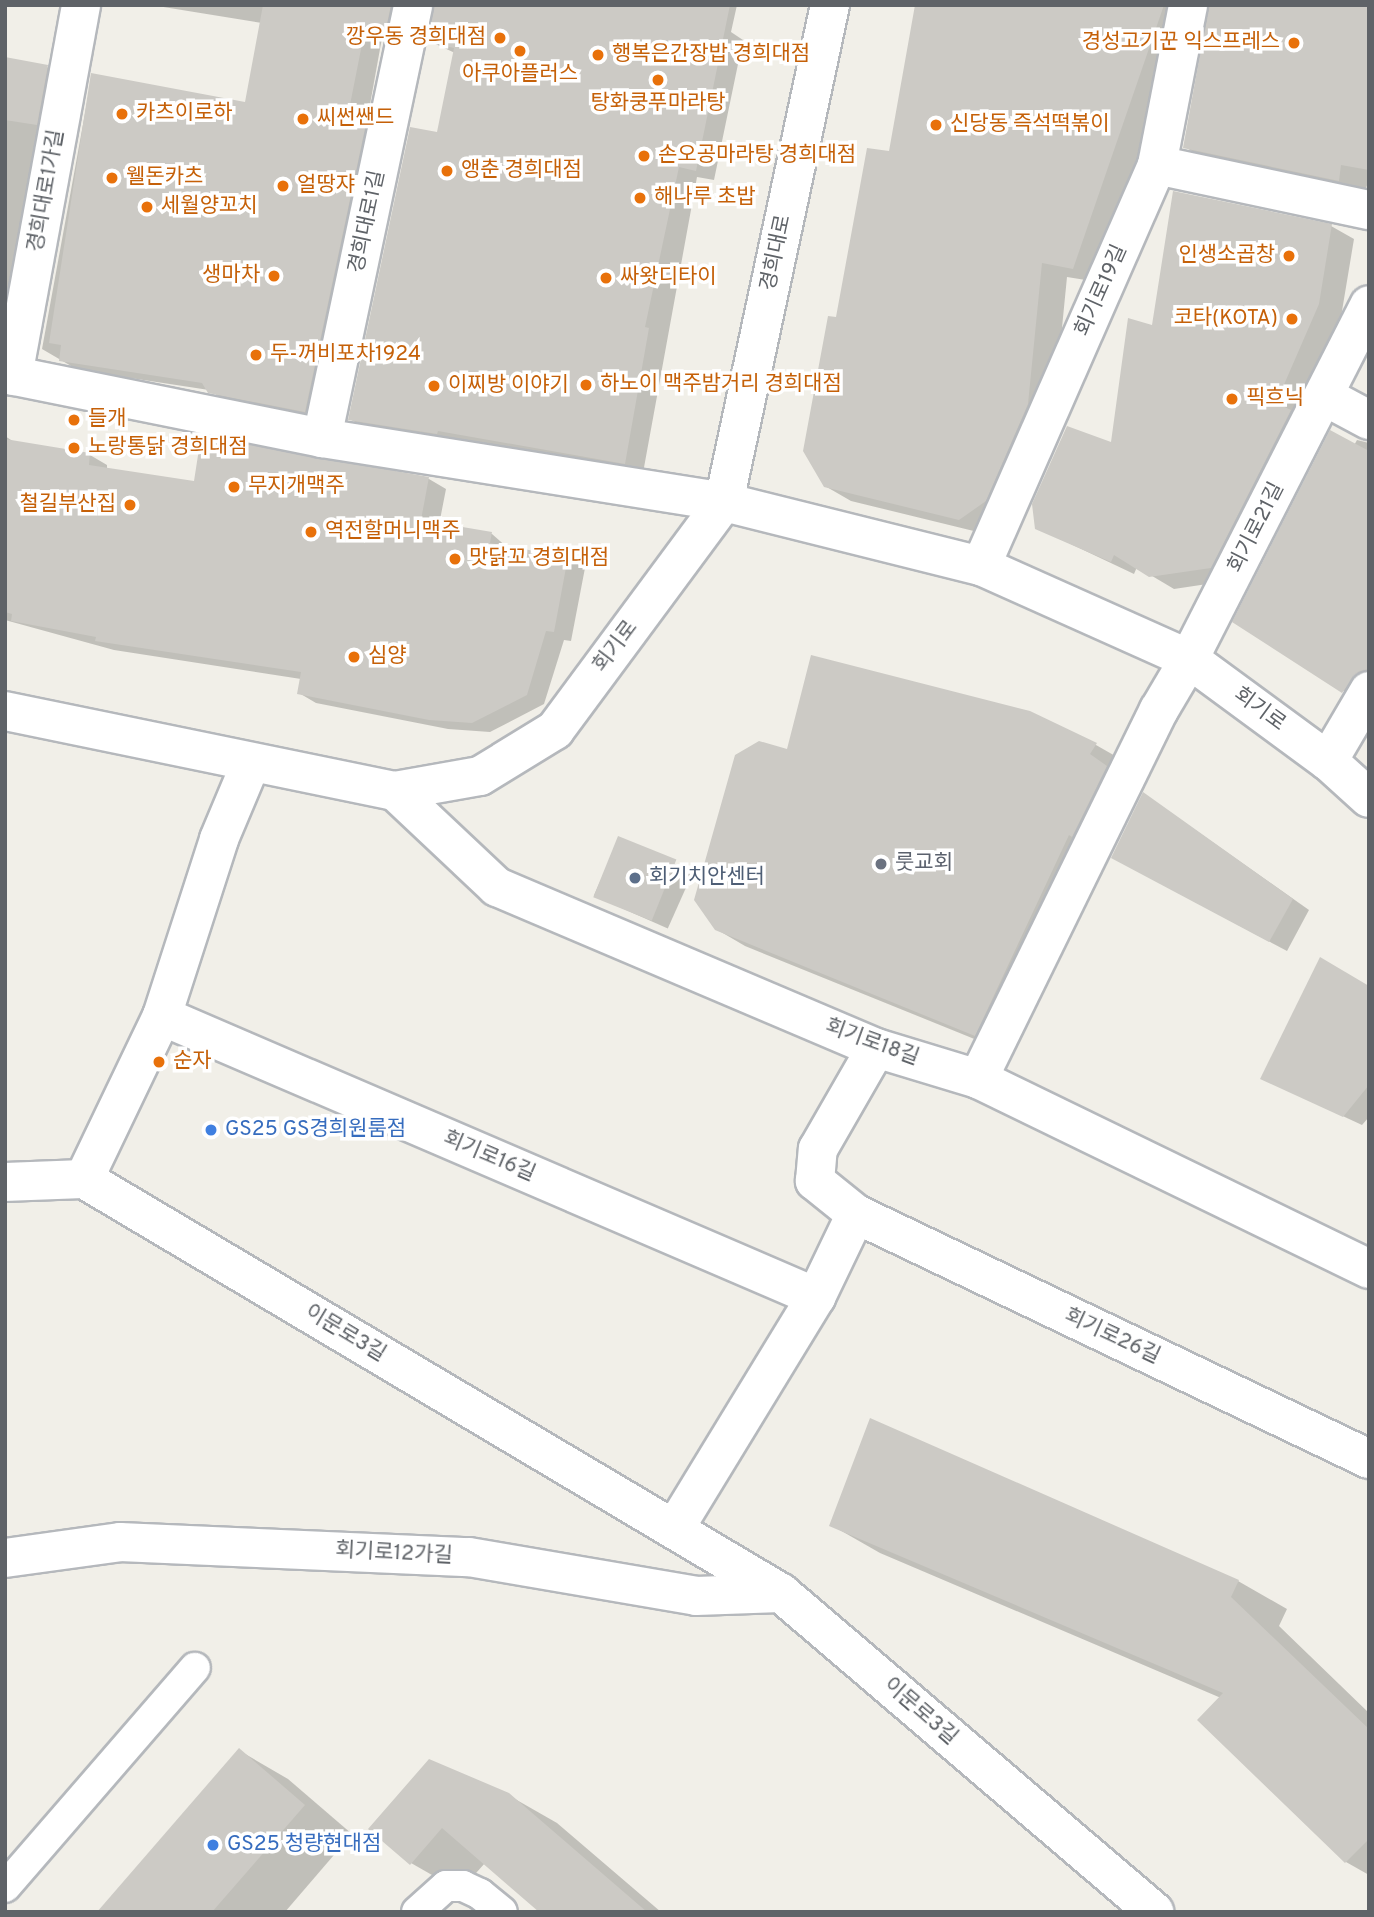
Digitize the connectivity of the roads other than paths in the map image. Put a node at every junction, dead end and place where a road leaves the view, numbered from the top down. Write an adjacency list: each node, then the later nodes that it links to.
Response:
1 (81, 5): 8 (street, 경희대로1가길)
2 (414, 5): 11 (street, 경희대로1길)
3 (830, 5): 12 (street, 경희대로)
4 (1188, 5): 5 (street, 회기로19길)
5 (1157, 165): 6 (street); 13 (street, 회기로19길)
6 (1369, 210)
7 (1369, 305): 9 (street, 회기로21길)
8 (9, 375): 11 (street)
9 (1324, 397): 10 (street); 14 (street, 회기로21길)
10 (1369, 420)
11 (322, 438): 12 (street)
12 (724, 502): 13 (street, 회기로); 19 (street, 회기로)
13 (981, 566): 14 (street, 회기로)
14 (1189, 659): 17 (street, 회기로); 23 (street)
15 (1369, 691): 17 (street)
16 (5, 711): 18 (street, 회기로)
17 (1328, 761): 20 (street, 회기로)
18 (251, 763): 19 (street, 회기로); 21 (street)
19 (395, 791): 22 (street, 회기로18길)
20 (1369, 798)
21 (162, 1016): 24 (street); 28 (street, 회기로16길)
22 (876, 1048): 23 (street, 회기로18길); 26 (street)
23 (978, 1079): 27 (street, 회기로18길)
24 (84, 1179): 25 (street); 30 (street, 이문로3길)
25 (5, 1182)
26 (856, 1214): 28 (street); 29 (street, 회기로26길)
27 (1369, 1269)
28 (816, 1297): 30 (street)
29 (1369, 1459)
30 (675, 1528): 32 (street, 이문로3길)
31 (5, 1558): 32 (street, 회기로12가길)
32 (781, 1593): 37 (street, 이문로3길)
33 (195, 1668): 34 (lane)
34 (5, 1887)
35 (417, 1912): 36 (lane)
36 (502, 1912)
37 (1154, 1912)

